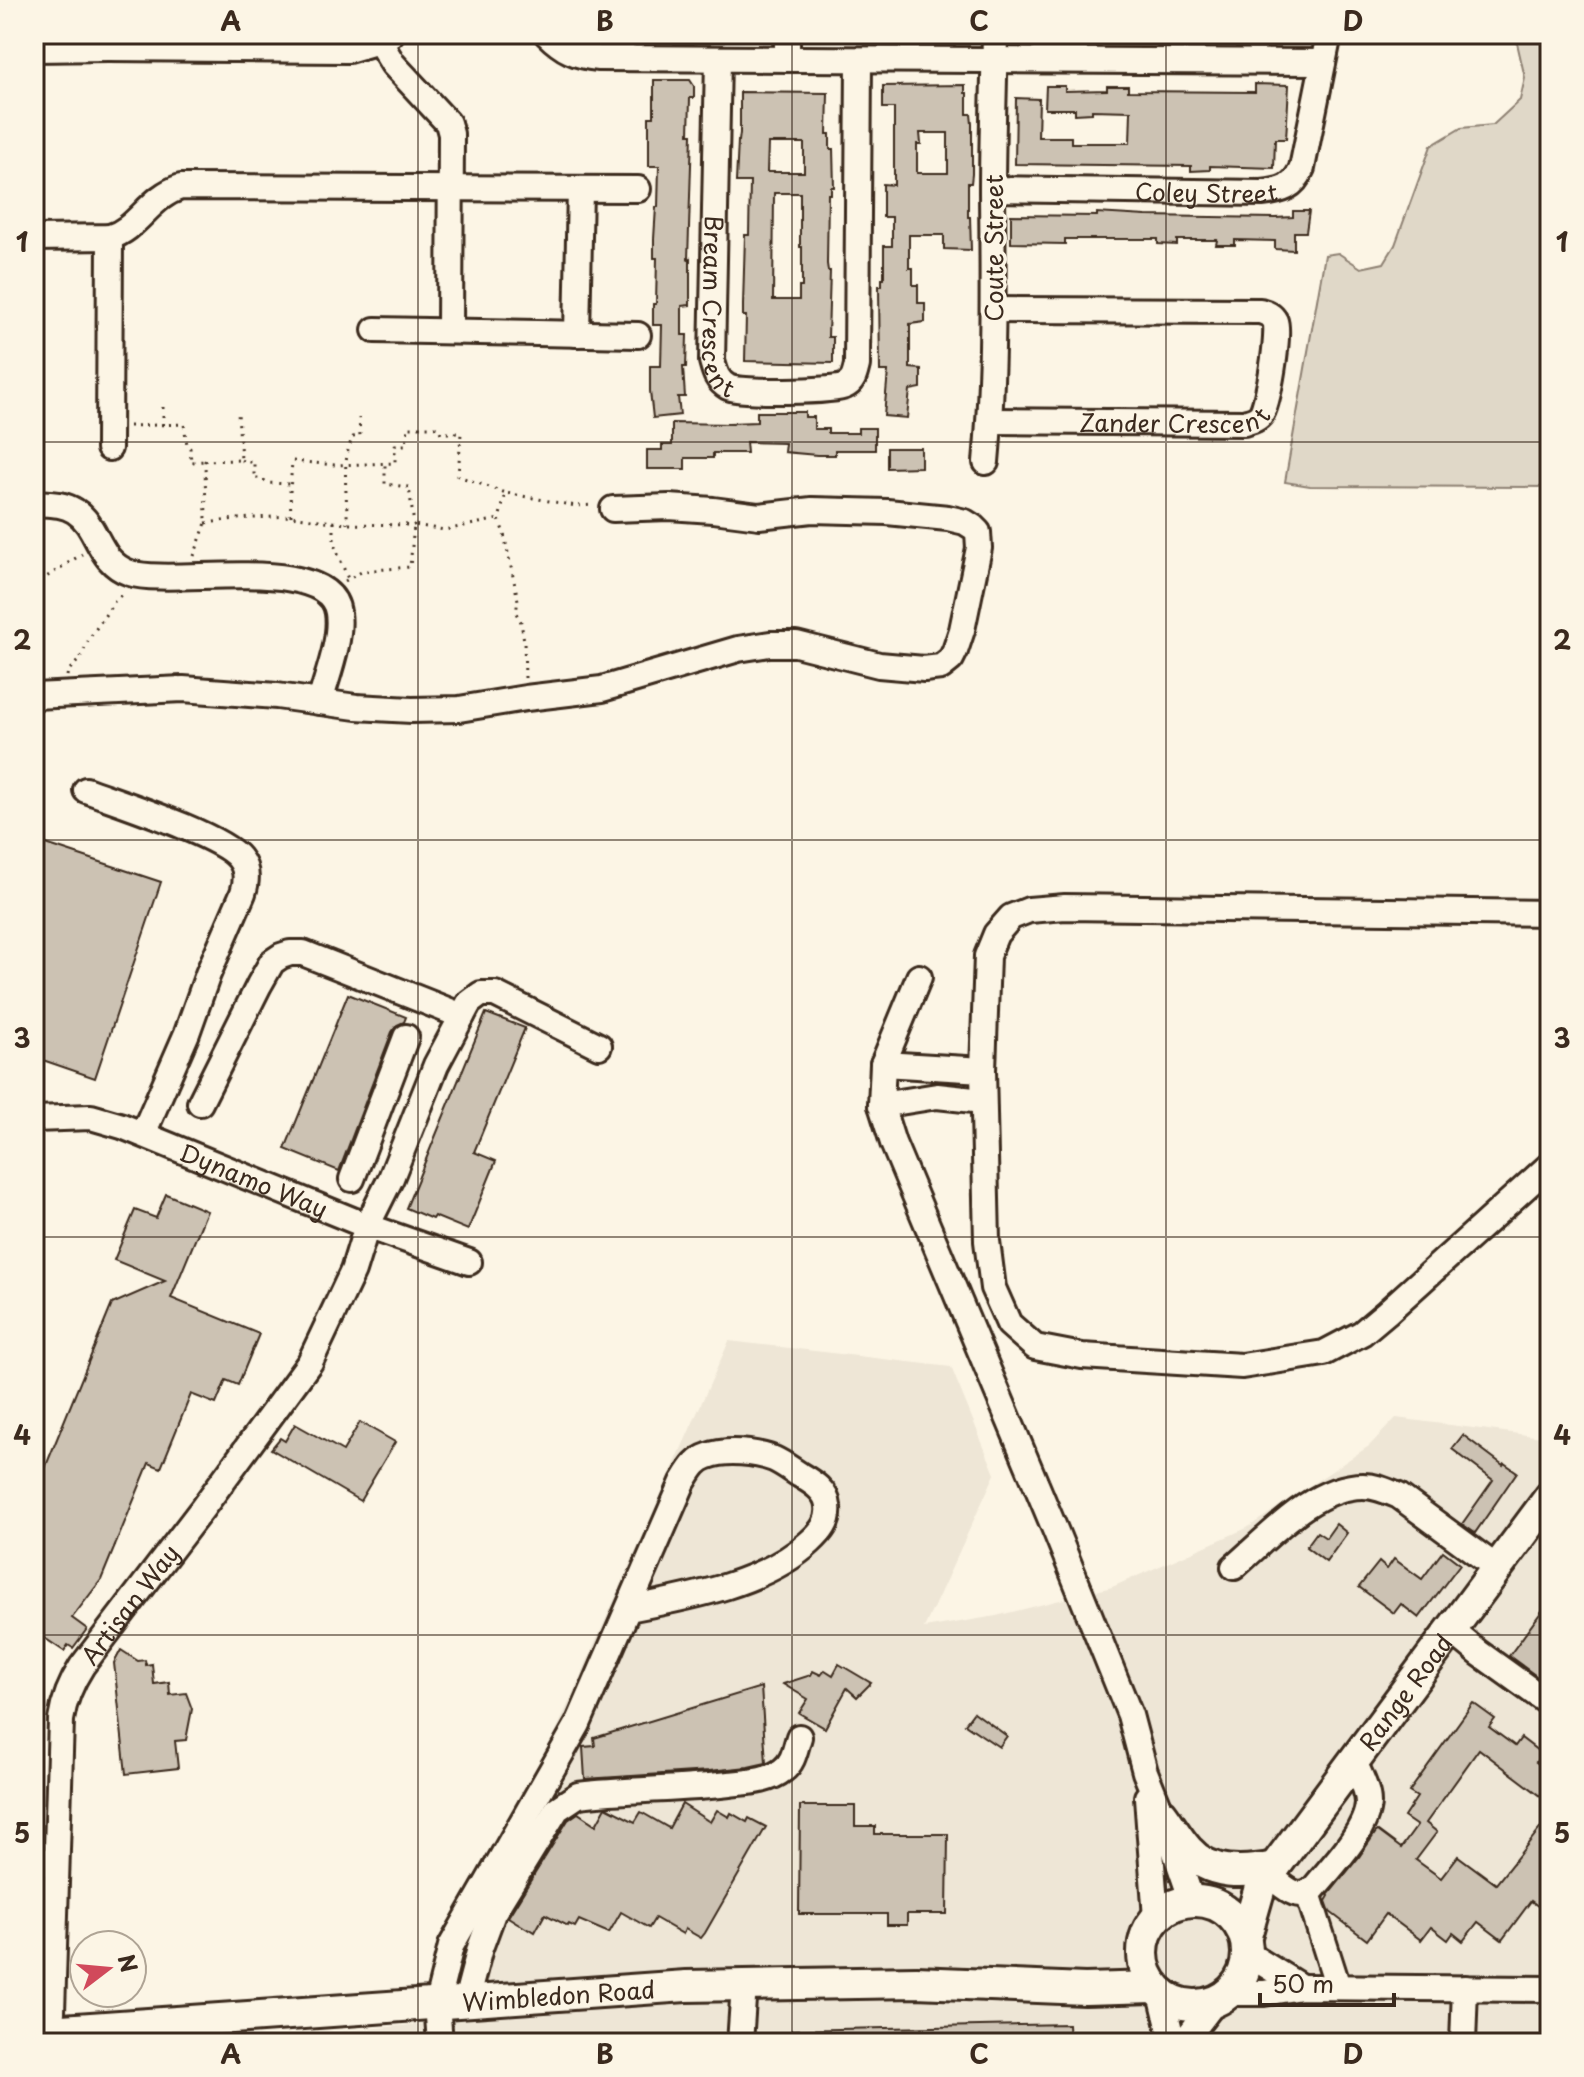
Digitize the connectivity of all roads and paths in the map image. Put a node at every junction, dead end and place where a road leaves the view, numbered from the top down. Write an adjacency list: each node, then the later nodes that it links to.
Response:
1 (547, 34): 8 (street)
2 (787, 34): 9 (street)
3 (995, 34): 11 (street, Coute Street)
4 (1329, 34): 12 (street)
5 (385, 38): 6 (street); 13 (street)
6 (108, 41): 7 (street)
7 (34, 49)
8 (718, 59): 9 (street); 10 (street, Bream Crescent)
9 (787, 59): 10 (street)
10 (859, 60): 11 (street)
11 (994, 61): 12 (street); 16 (street, Coute Street)
12 (1323, 62): 16 (street, Coley Street)
13 (451, 188): 14 (street); 17 (street); 21 (street)
14 (580, 189): 15 (street); 22 (street)
15 (638, 189)
16 (992, 189): 19 (street, Coute Street)
17 (110, 237): 18 (street); 30 (street)
18 (34, 238)
19 (993, 310): 27 (street, Coute Street); 27 (street, Zander Crescent)
20 (375, 330): 21 (street)
21 (450, 331): 22 (street)
22 (577, 334): 23 (street)
23 (638, 335)
24 (163, 405): 28 (path)
25 (238, 413): 31 (path)
26 (359, 418): 35 (path)
27 (990, 421): 33 (street, Coute Street)
28 (163, 425): 29 (path); 32 (path)
29 (123, 426)
30 (109, 448)
31 (241, 460): 32 (path); 36 (path)
32 (205, 461): 43 (path)
33 (986, 462)
34 (385, 463): 35 (path); 37 (path); 45 (path)
35 (347, 465): 36 (path); 44 (path)
36 (290, 484): 40 (path)
37 (506, 493): 39 (path); 41 (path)
38 (34, 503): 46 (street)
39 (613, 509): 53 (street)
40 (291, 516): 42 (path); 43 (path)
41 (499, 519): 45 (path); 53 (path)
42 (334, 522): 44 (path); 50 (path)
43 (206, 523): 48 (path)
44 (347, 524): 45 (path)
45 (414, 525): 50 (path)
46 (97, 541): 47 (street); 49 (path)
47 (138, 575): 48 (street); 51 (path)
48 (187, 576): 50 (street)
49 (34, 585)
50 (339, 587): 54 (street)
51 (64, 695): 52 (street); 54 (street)
52 (34, 696)
53 (526, 698): 54 (street)
54 (320, 702)
55 (86, 790): 67 (street)
56 (1550, 913): 62 (street)
57 (919, 977): 61 (street)
58 (462, 1016): 60 (street); 64 (street); 69 (street, Artisan Way)
59 (406, 1037): 68 (street)
60 (599, 1046)
61 (883, 1064): 62 (street); 65 (street)
62 (983, 1070): 63 (street)
63 (983, 1101): 65 (street); 70 (street)
64 (200, 1103)
65 (881, 1105): 82 (street)
66 (34, 1119): 67 (street, Dynamo Way)
67 (143, 1134): 72 (street, Dynamo Way)
68 (364, 1149): 69 (street); 71 (street)
69 (397, 1161): 72 (street, Artisan Way)
70 (1550, 1165)
71 (352, 1179)
72 (367, 1226): 73 (street, Dynamo Way); 99 (street, Artisan Way)
73 (469, 1262)
74 (1546, 1511): 76 (main road, Range Road)
75 (1234, 1567): 76 (street)
76 (1497, 1568): 78 (main road, Range Road)
77 (628, 1609): 77 (street); 98 (street)
78 (1451, 1630): 79 (street); 81 (main road, Range Road)
79 (1550, 1704)
80 (799, 1737): 98 (street)
81 (1354, 1761): 84 (main road, Range Road); 85 (street)
82 (1145, 1772): 83 (street); 87 (street)
83 (1162, 1814): 84 (main road); 86 (street)
84 (1268, 1876): 85 (street); 86 (main road, Range Road); 88 (main road, Range Road)
85 (1308, 1893): 92 (street)
86 (1205, 1904): 87 (main road); 88 (main road)
87 (1156, 1918): 89 (main road)
88 (1247, 1945): 91 (street); 97 (main road)
89 (1143, 1946): 94 (main road); 96 (main road)
90 (744, 1985): 94 (main road, Wimbledon Road); 98 (main road, Wimbledon Road); 101 (street)
91 (1301, 1987): 92 (street); 97 (street)
92 (1338, 1987): 93 (street)
93 (1465, 1988): 95 (street); 104 (street)
94 (1085, 1989): 96 (main road, Wimbledon Road)
95 (1550, 1989)
96 (1158, 1990): 97 (main road); 102 (street)
97 (1222, 1998): 103 (street)
98 (452, 2002): 99 (main road, Wimbledon Road); 100 (street)
99 (43, 2035)
100 (440, 2043)
101 (740, 2043)
102 (1173, 2043)
103 (1183, 2043)
104 (1463, 2043)

